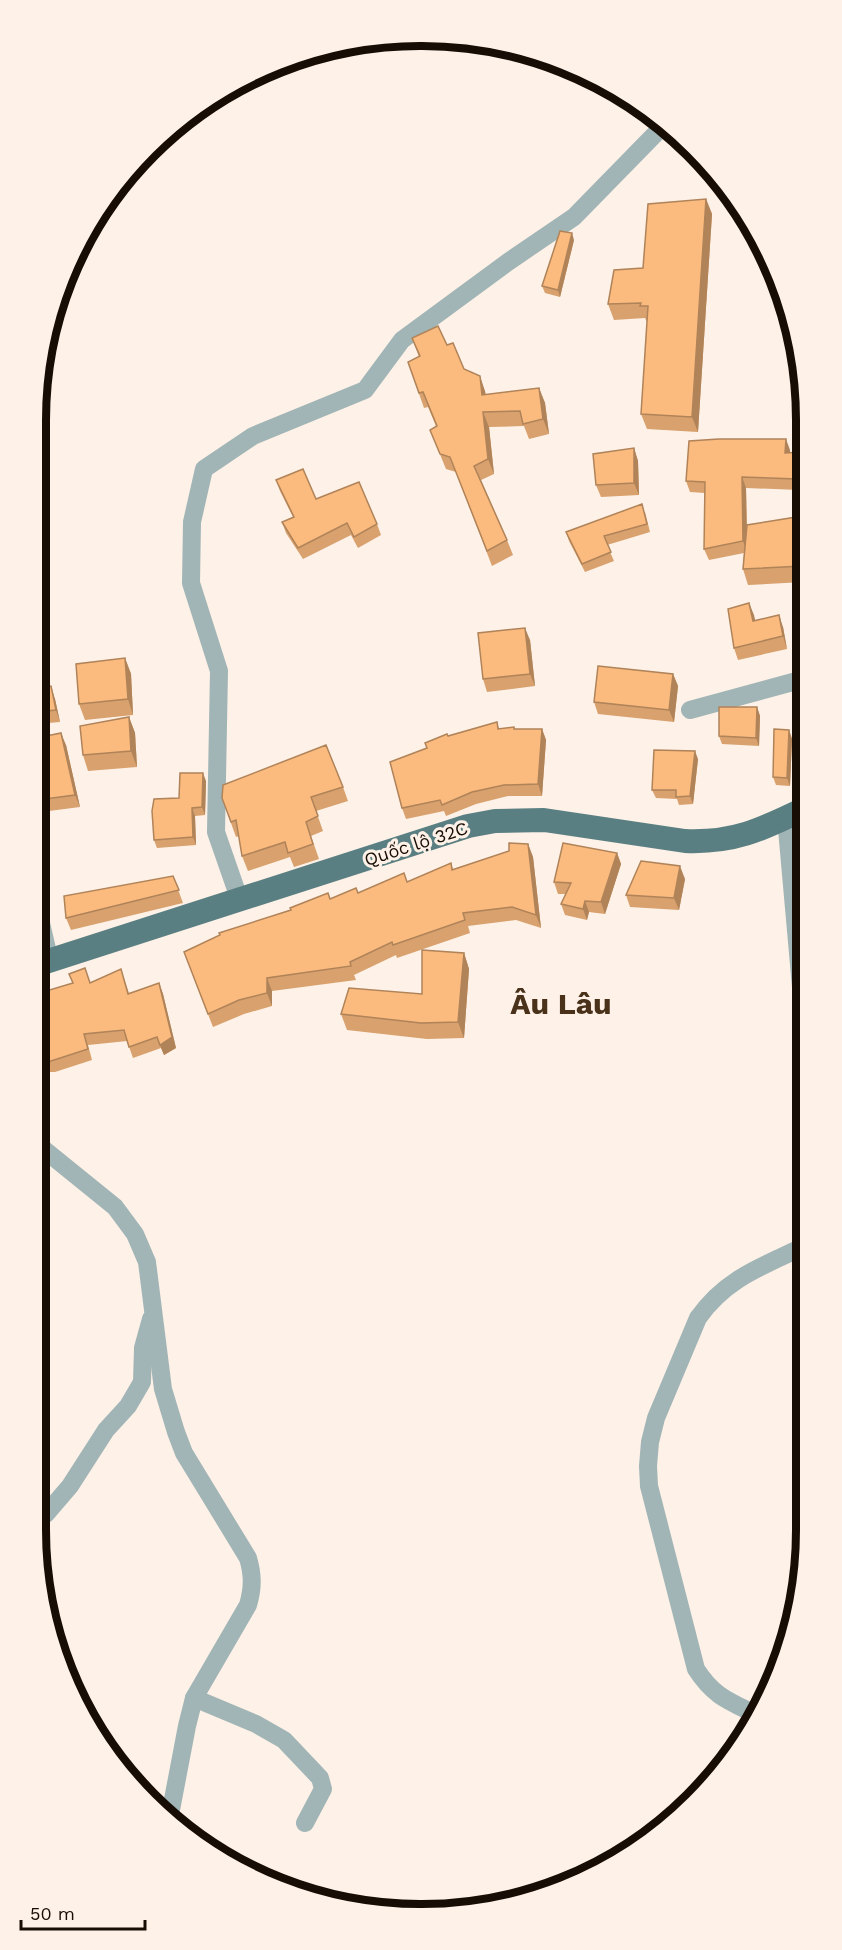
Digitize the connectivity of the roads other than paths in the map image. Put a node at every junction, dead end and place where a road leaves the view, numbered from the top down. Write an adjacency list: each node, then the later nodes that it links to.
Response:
1 (658, 131): 6 (street)
2 (796, 681): 3 (street)
3 (690, 710)
4 (795, 813): 5 (street); 6 (main road, Quốc lộ 32C)
5 (796, 835)
6 (240, 901): 7 (main road, Quốc lộ 32C)
7 (47, 963)
8 (47, 1152): 10 (street)
9 (796, 1250): 13 (street)
10 (153, 1310): 11 (street); 12 (street)
11 (47, 1513)
12 (194, 1698): 14 (street); 15 (street)
13 (748, 1711)
14 (171, 1808)
15 (305, 1823)

